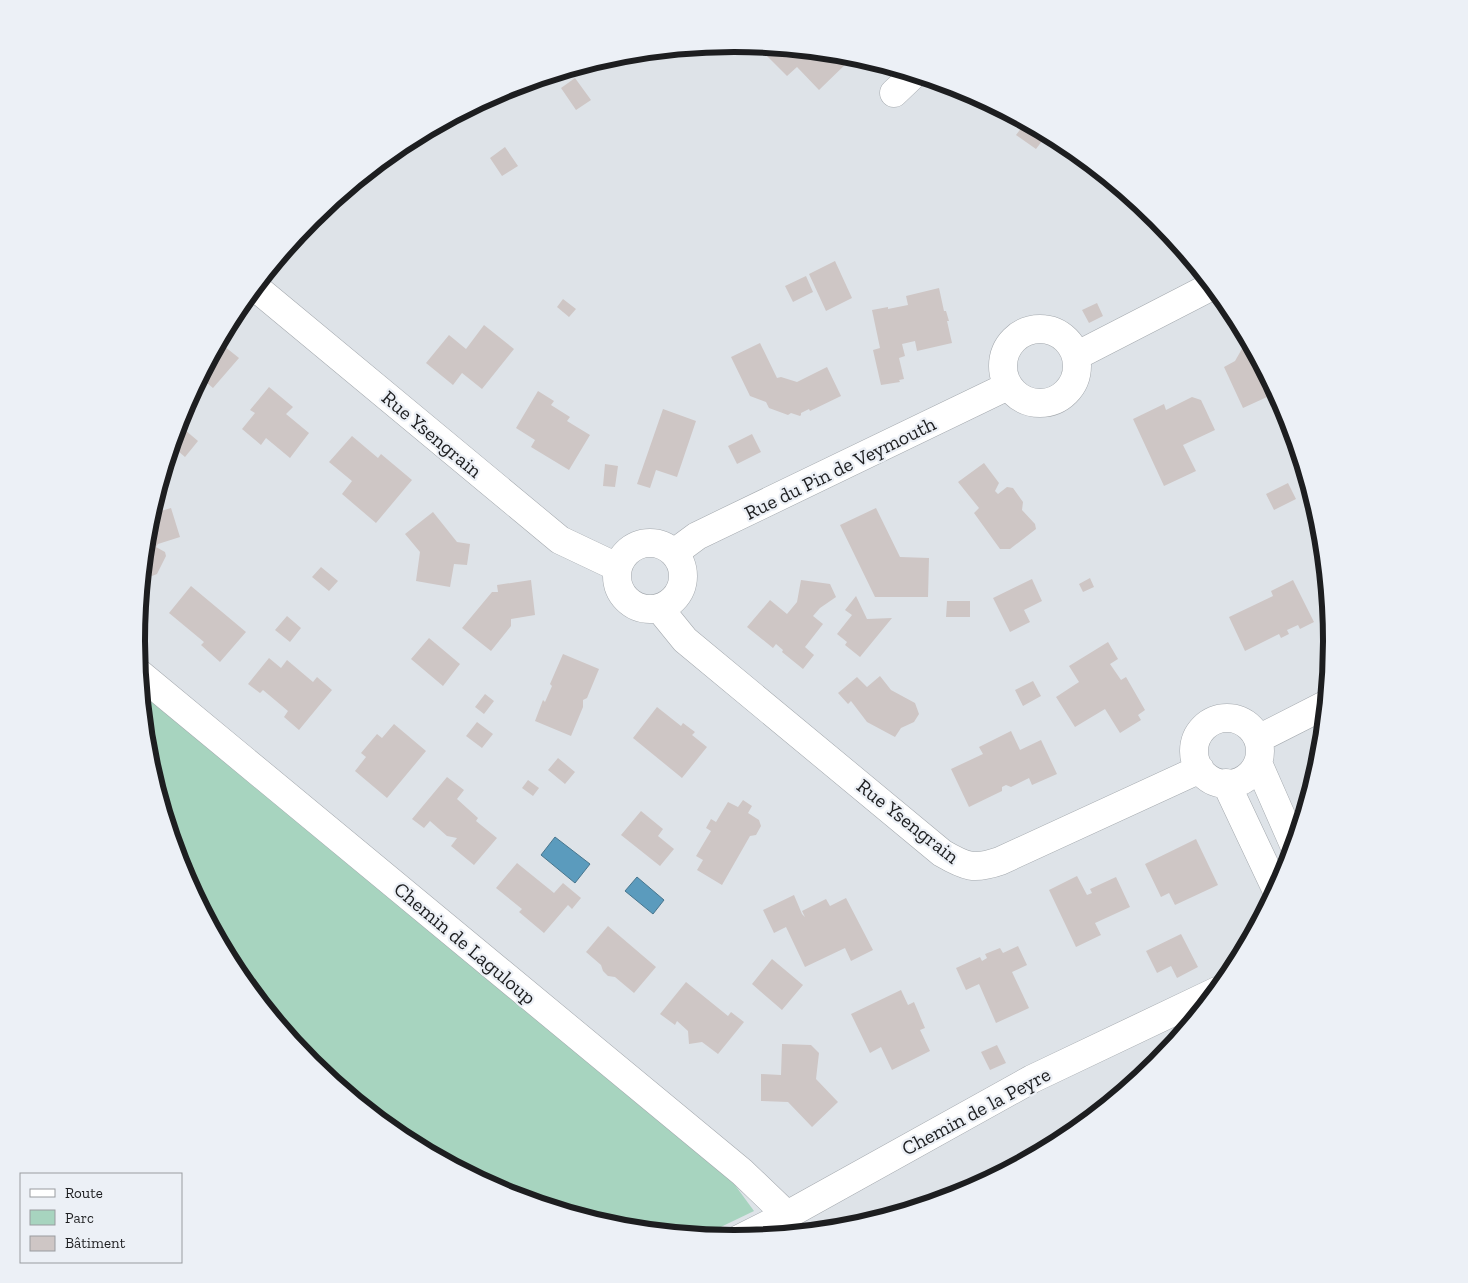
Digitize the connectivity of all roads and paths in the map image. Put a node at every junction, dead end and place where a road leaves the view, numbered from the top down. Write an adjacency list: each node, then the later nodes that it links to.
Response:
1 (908, 80): 2 (street)
2 (894, 93)
3 (1206, 289): 5 (street)
4 (261, 292): 8 (street, Rue Ysengrain)
5 (1076, 356): 6 (street); 6 (street)
6 (1008, 386): 7 (street, Rue du Pin de Veymouth)
7 (674, 553): 8 (street); 9 (street)
8 (617, 567): 9 (street)
9 (659, 608): 13 (street, Rue Ysengrain)
10 (146, 679): 18 (street, Chemin de Laguloup)
11 (1319, 710): 12 (street)
12 (1258, 751): 13 (street); 14 (street); 15 (street)
13 (1200, 769): 14 (street)
14 (1226, 783): 16 (street)
15 (1290, 835)
16 (1272, 880)
17 (1203, 998): 18 (street, Chemin de la Peyre)
18 (787, 1215): 19 (street, Chemin de la Peyre)
19 (758, 1229)

